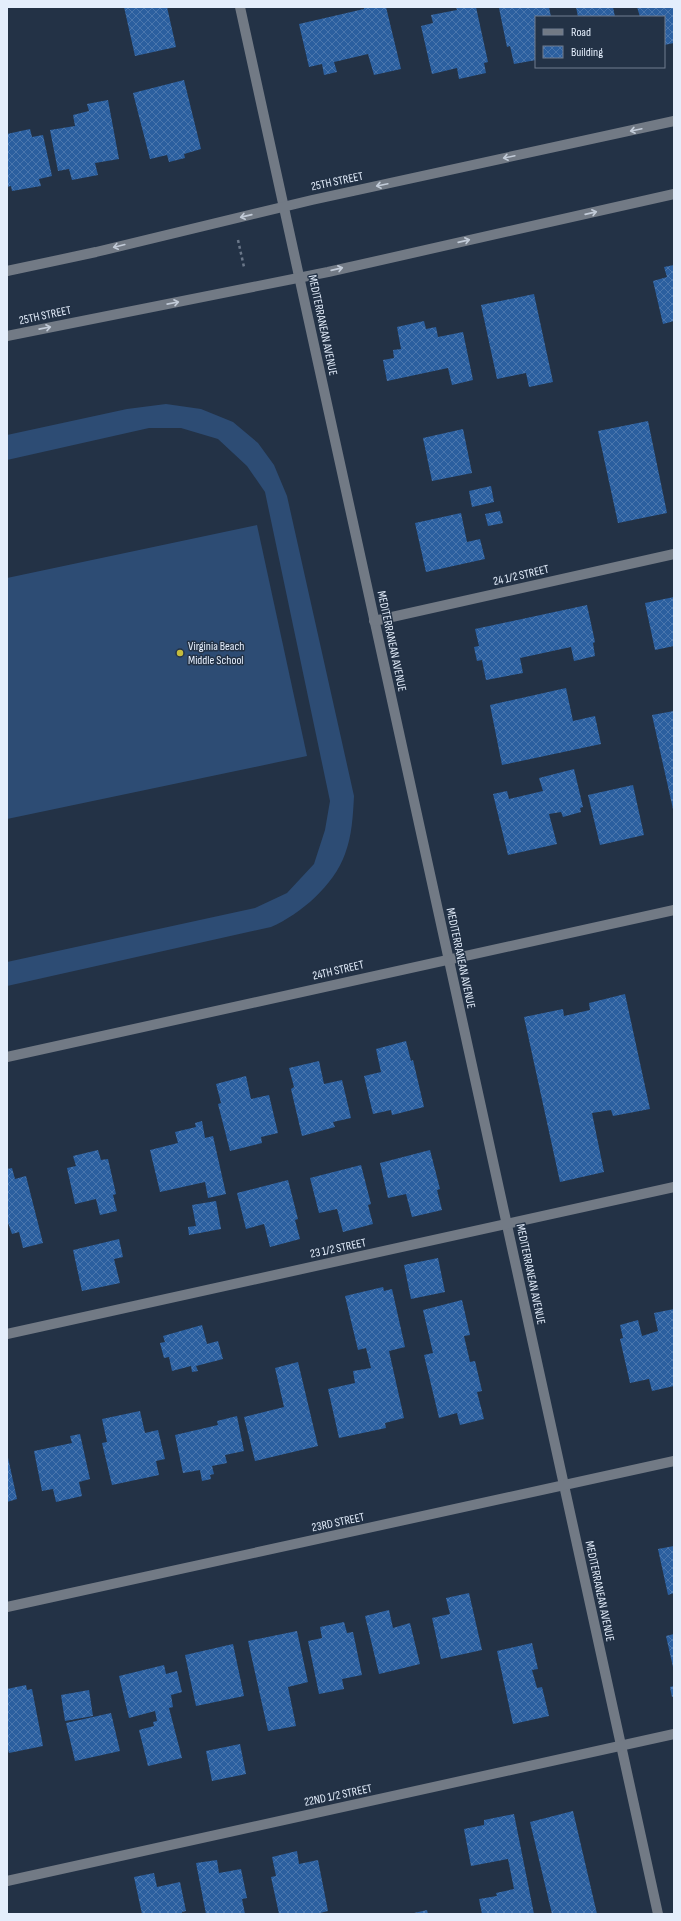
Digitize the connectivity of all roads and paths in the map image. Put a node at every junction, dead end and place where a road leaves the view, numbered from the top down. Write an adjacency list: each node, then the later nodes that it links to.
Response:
1 (240, 7): 4 (street, MEDITERRANEAN AVENUE)
2 (674, 121): 4 (street, 25TH STREET, one-way to 4)
3 (674, 194): 8 (street, 25TH STREET, one-way to 3)
4 (284, 207): 6 (street, 25TH STREET, one-way to 6); 8 (street, MEDITERRANEAN AVENUE)
5 (237, 233): 7 (path)
6 (7, 271)
7 (244, 271)
8 (299, 278): 9 (street, 25TH STREET, one-way to 8); 11 (street, MEDITERRANEAN AVENUE)
9 (7, 336)
10 (674, 554): 11 (street, 24 1/2 STREET)
11 (374, 621): 13 (street, MEDITERRANEAN AVENUE)
12 (674, 910): 13 (street, 24TH STREET)
13 (448, 959): 14 (street, 24TH STREET); 16 (street, MEDITERRANEAN AVENUE)
14 (7, 1057)
15 (674, 1187): 16 (street, 23 1/2 STREET)
16 (507, 1224): 17 (street, 23 1/2 STREET); 19 (street, MEDITERRANEAN AVENUE)
17 (7, 1334)
18 (674, 1461): 19 (street, 23RD STREET)
19 (564, 1485): 20 (street, 23RD STREET); 22 (street, MEDITERRANEAN AVENUE)
20 (7, 1607)
21 (674, 1734): 22 (street, 22ND 1/2 STREET)
22 (621, 1746): 23 (street, 22ND 1/2 STREET); 24 (street, MEDITERRANEAN AVENUE)
23 (7, 1881)
24 (658, 1914)

